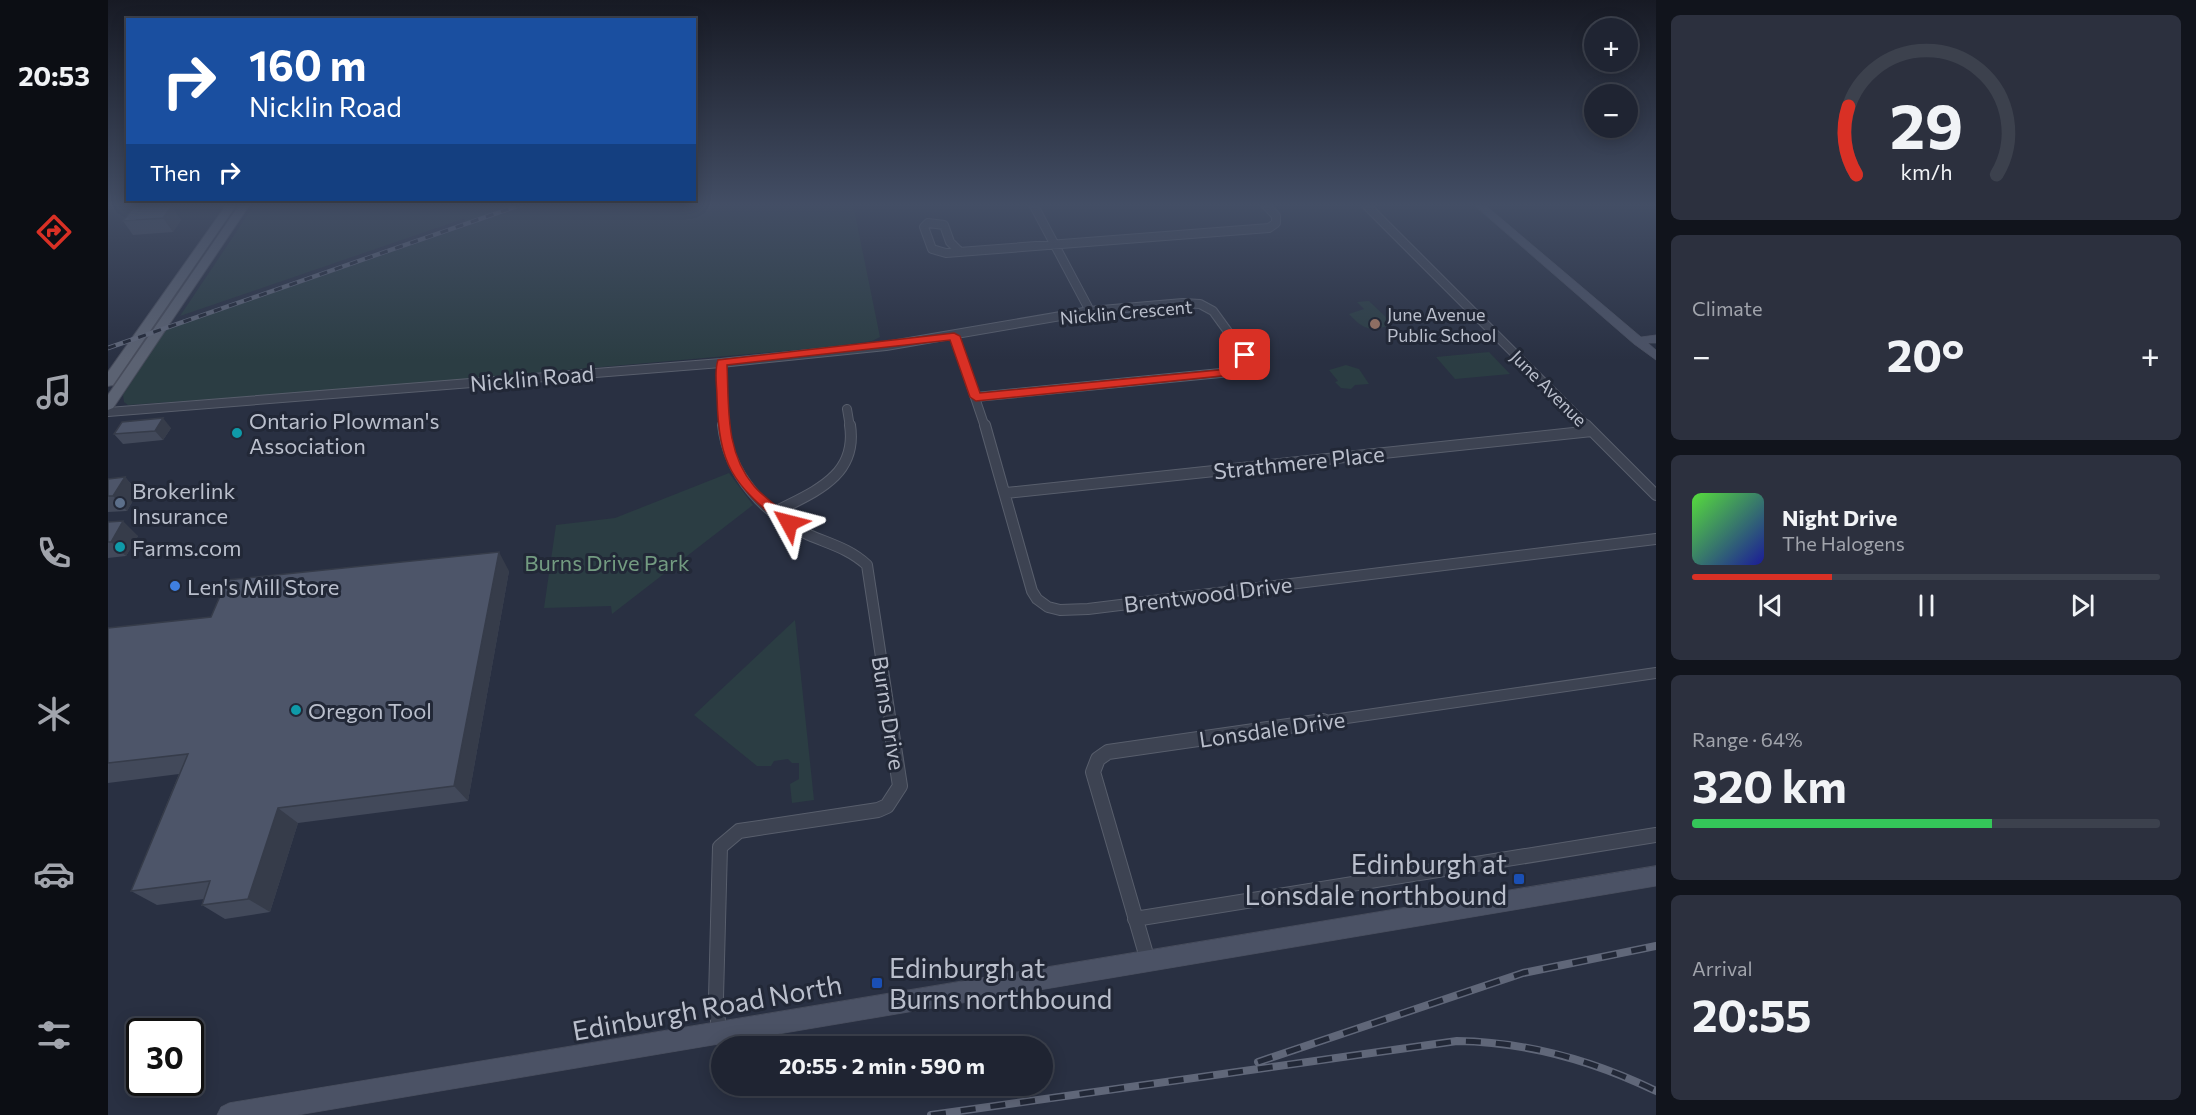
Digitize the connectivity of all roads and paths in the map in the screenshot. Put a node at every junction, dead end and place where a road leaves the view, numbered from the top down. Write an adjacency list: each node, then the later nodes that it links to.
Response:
1 (196, 256): 12 (main road)
2 (210, 256): 14 (main road)
3 (1060, 256): 6 (street)
4 (1417, 256): 17 (street, June Avenue)
5 (1539, 256): 9 (main road)
6 (1090, 311): 7 (street, Nicklin Crescent); 13 (street, Nicklin Crescent)
7 (954, 336): 11 (street, Nicklin Road); 13 (street, Brentwood Drive)
8 (1656, 339): 9 (main road)
9 (1638, 341): 10 (main road)
10 (1656, 356)
11 (722, 363): 16 (street, Nicklin Road); 20 (street, Burns Drive)
12 (108, 382)
13 (976, 397): 18 (street, Brentwood Drive)
14 (108, 405)
15 (847, 409): 20 (street)
16 (108, 412)
17 (1592, 431): 18 (street, Strathmere Place); 19 (street, June Avenue)
18 (1006, 494): 21 (street, Brentwood Drive)
19 (1656, 495)
20 (775, 512): 27 (street, Burns Drive)
21 (1656, 538)
22 (1656, 673): 25 (street, Lonsdale Drive)
23 (1656, 835): 25 (street)
24 (1656, 876): 26 (main road, Edinburgh Road North)
25 (1135, 919): 26 (street, Lonsdale Drive)
26 (1148, 961): 27 (main road, Edinburgh Road North)
27 (719, 1034): 28 (main road, Edinburgh Road North)
28 (229, 1115)

